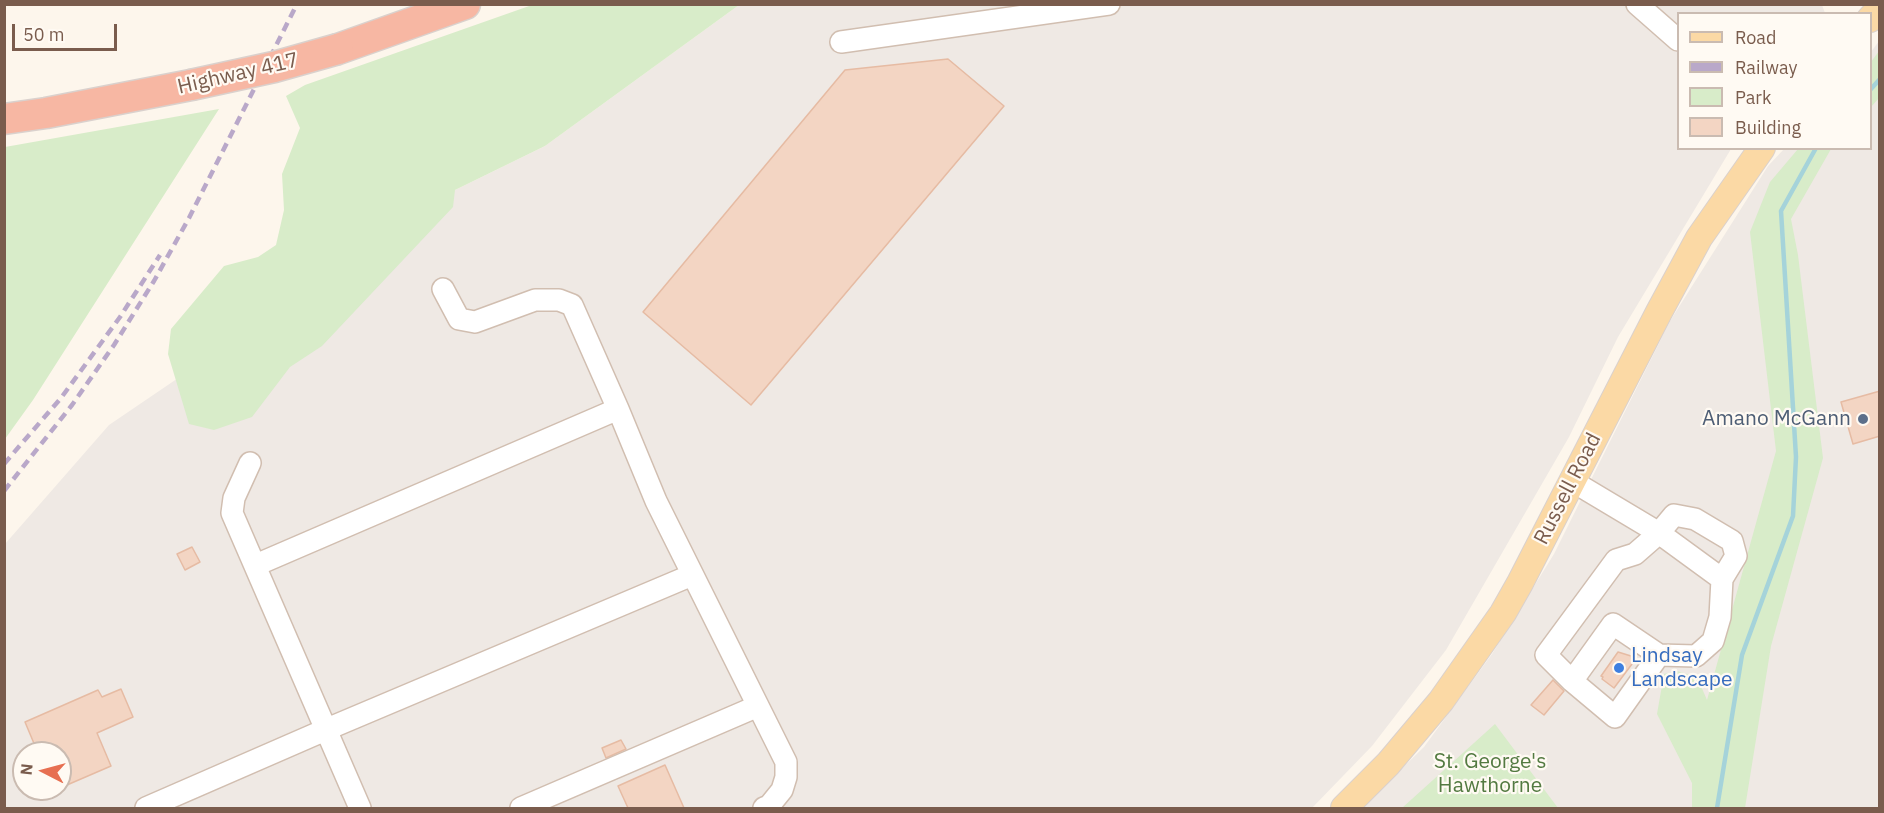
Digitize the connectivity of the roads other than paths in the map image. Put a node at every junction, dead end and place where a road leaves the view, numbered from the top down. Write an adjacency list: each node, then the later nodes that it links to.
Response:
1 (465, 4): 6 (highway, Highway 417, bridge)
2 (1109, 4): 5 (lane)
3 (1637, 4): 4 (lane)
4 (1677, 39)
5 (841, 42)
6 (4, 119)
7 (1761, 150): 11 (main road, Russell Road)
8 (443, 289): 9 (lane)
9 (618, 409): 13 (lane); 14 (lane)
10 (250, 464): 13 (lane)
11 (1572, 481): 12 (lane); 24 (main road, Russell Road)
12 (1659, 533): 15 (lane); 15 (lane); 17 (lane)
13 (256, 565): 19 (lane)
14 (692, 575): 18 (lane); 19 (lane)
15 (1722, 579): 16 (lane)
16 (1659, 655): 17 (lane); 17 (lane)
17 (1572, 681)
18 (758, 706): 22 (lane); 23 (lane)
19 (325, 730): 20 (lane); 21 (lane)
20 (146, 808)
21 (360, 808)
22 (521, 808)
23 (764, 808)
24 (1344, 808)

